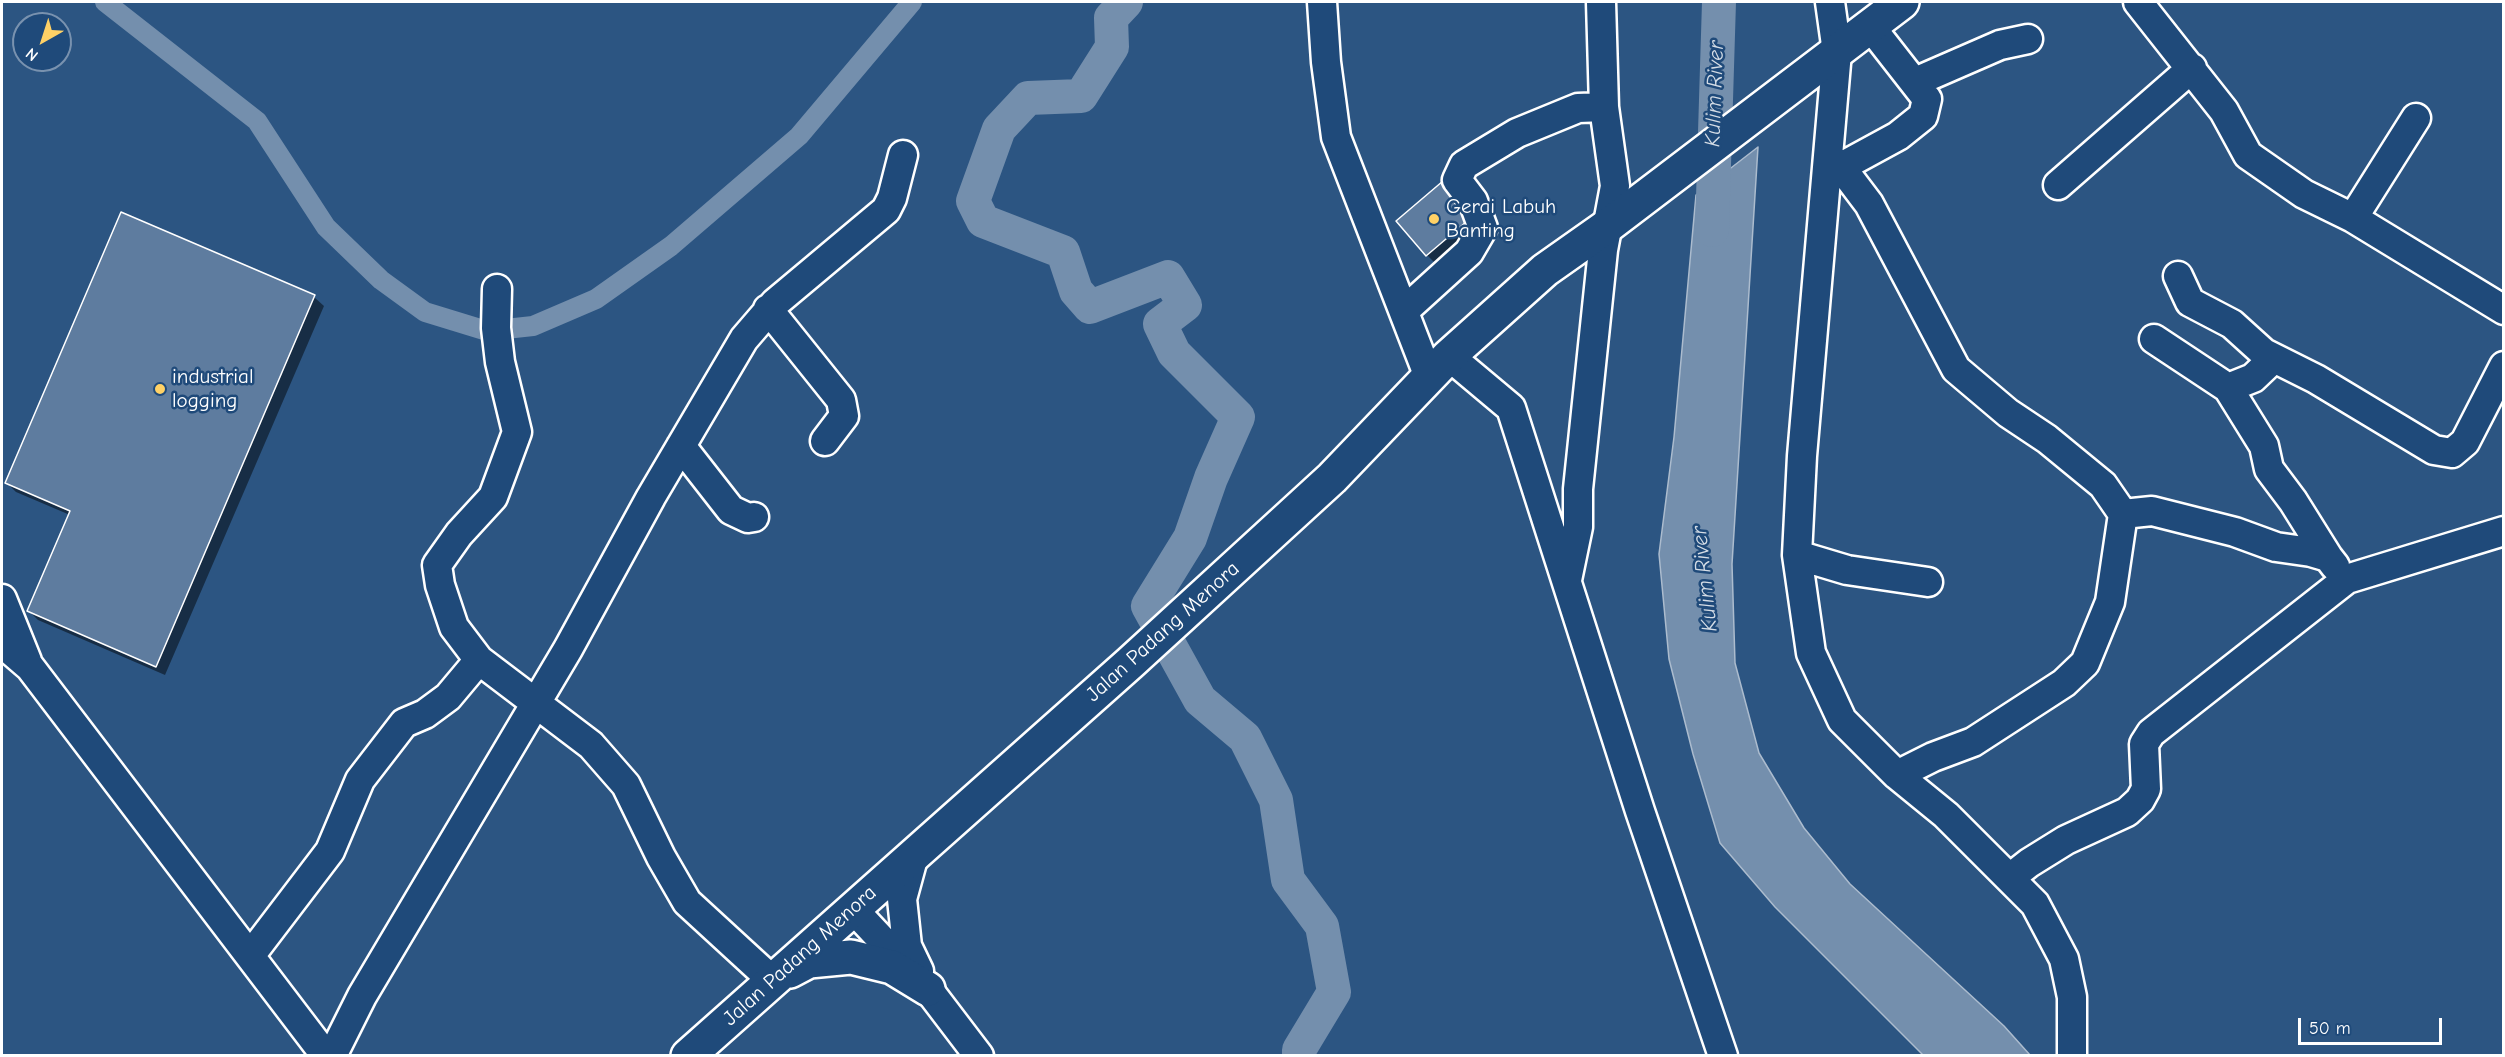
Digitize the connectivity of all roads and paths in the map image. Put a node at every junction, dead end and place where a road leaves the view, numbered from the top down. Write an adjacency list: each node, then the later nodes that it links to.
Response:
1 (1322, 2): 22 (street)
2 (1601, 2): 11 (street)
3 (1830, 2): 8 (street)
4 (1902, 2): 6 (main road, Jalan Padang Menora)
5 (2138, 2): 9 (street)
6 (1870, 26): 8 (main road, Jalan Padang Menora); 10 (street)
7 (2028, 39): 10 (street)
8 (1837, 52): 14 (street); 17 (main road, Jalan Padang Menora)
9 (2192, 68): 15 (street); 16 (street)
10 (1916, 82): 14 (street)
11 (1604, 107): 17 (street); 22 (street)
12 (2416, 118): 16 (street)
13 (903, 155): 20 (street)
14 (1835, 163): 30 (street); 33 (street)
15 (2058, 185)
16 (2353, 218): 21 (street)
17 (1606, 227): 26 (main road, Jalan Padang Menora); 36 (street)
18 (2178, 276): 24 (street)
19 (497, 289): 40 (street)
20 (768, 309): 28 (street); 29 (street)
21 (2504, 310)
22 (1404, 311): 26 (street)
23 (2154, 339): 27 (street)
24 (2274, 358): 25 (street); 27 (street)
25 (2504, 366)
26 (1439, 367): 36 (street); 44 (main road, Jalan Padang Menora)
27 (2228, 388): 34 (street)
28 (825, 441)
29 (681, 446): 31 (street); 42 (street)
30 (2123, 514): 34 (street); 43 (street)
31 (754, 517)
32 (2504, 531): 35 (street)
33 (1797, 555): 37 (street); 43 (street)
34 (2328, 557): 35 (street)
35 (2347, 579): 45 (street)
36 (1566, 582): 54 (street)
37 (1928, 582)
38 (2, 599): 41 (street)
39 (2, 643): 41 (street)
40 (479, 660): 42 (street); 47 (street)
41 (30, 667): 47 (street)
42 (535, 704): 48 (street); 51 (street)
43 (1897, 775): 45 (street)
44 (914, 855): 46 (main road, Jalan Padang Menora); 49 (street)
45 (2010, 878): 55 (street)
46 (853, 909): 48 (main road, Jalan Padang Menora); 49 (street)
47 (250, 956): 50 (street)
48 (772, 981): 49 (main road); 52 (main road, Jalan Padang Menora)
49 (928, 989): 53 (street)
50 (326, 1056)
51 (332, 1056)
52 (688, 1056)
53 (979, 1056)
54 (1723, 1056)
55 (2072, 1056)

